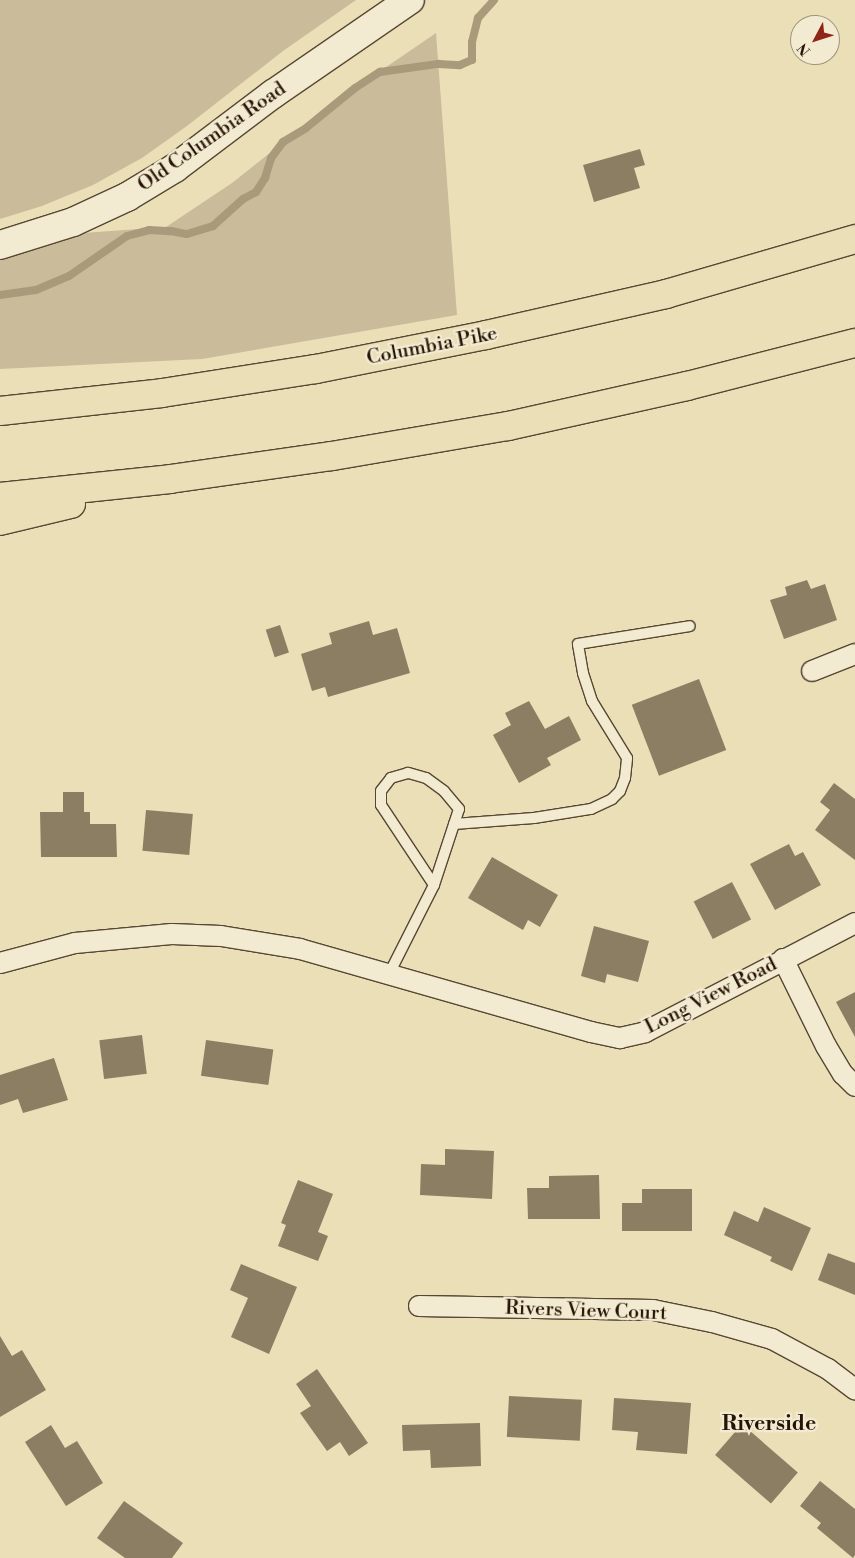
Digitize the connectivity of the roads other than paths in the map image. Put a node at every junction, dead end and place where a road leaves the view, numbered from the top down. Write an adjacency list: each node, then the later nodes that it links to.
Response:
1 (410, 0): 3 (street, Old Columbia Road)
2 (855, 239): 5 (highway, Columbia Pike)
3 (0, 245)
4 (855, 343): 8 (highway)
5 (162, 393): 6 (highway, Columbia Pike); 7 (highway)
6 (0, 411)
7 (0, 426)
8 (170, 479): 9 (highway); 10 (highway)
9 (0, 497)
10 (0, 522)
11 (690, 626): 14 (lane)
12 (855, 654): 13 (street)
13 (812, 671)
14 (454, 824): 15 (lane); 15 (lane)
15 (434, 885): 19 (lane)
16 (855, 923): 17 (street, Long View Road)
17 (783, 959): 19 (street, Long View Road); 20 (street)
18 (0, 963): 19 (street, Long View Road)
19 (388, 976)
20 (855, 1086)
21 (419, 1306): 22 (street, Rivers View Court)
22 (855, 1389)

